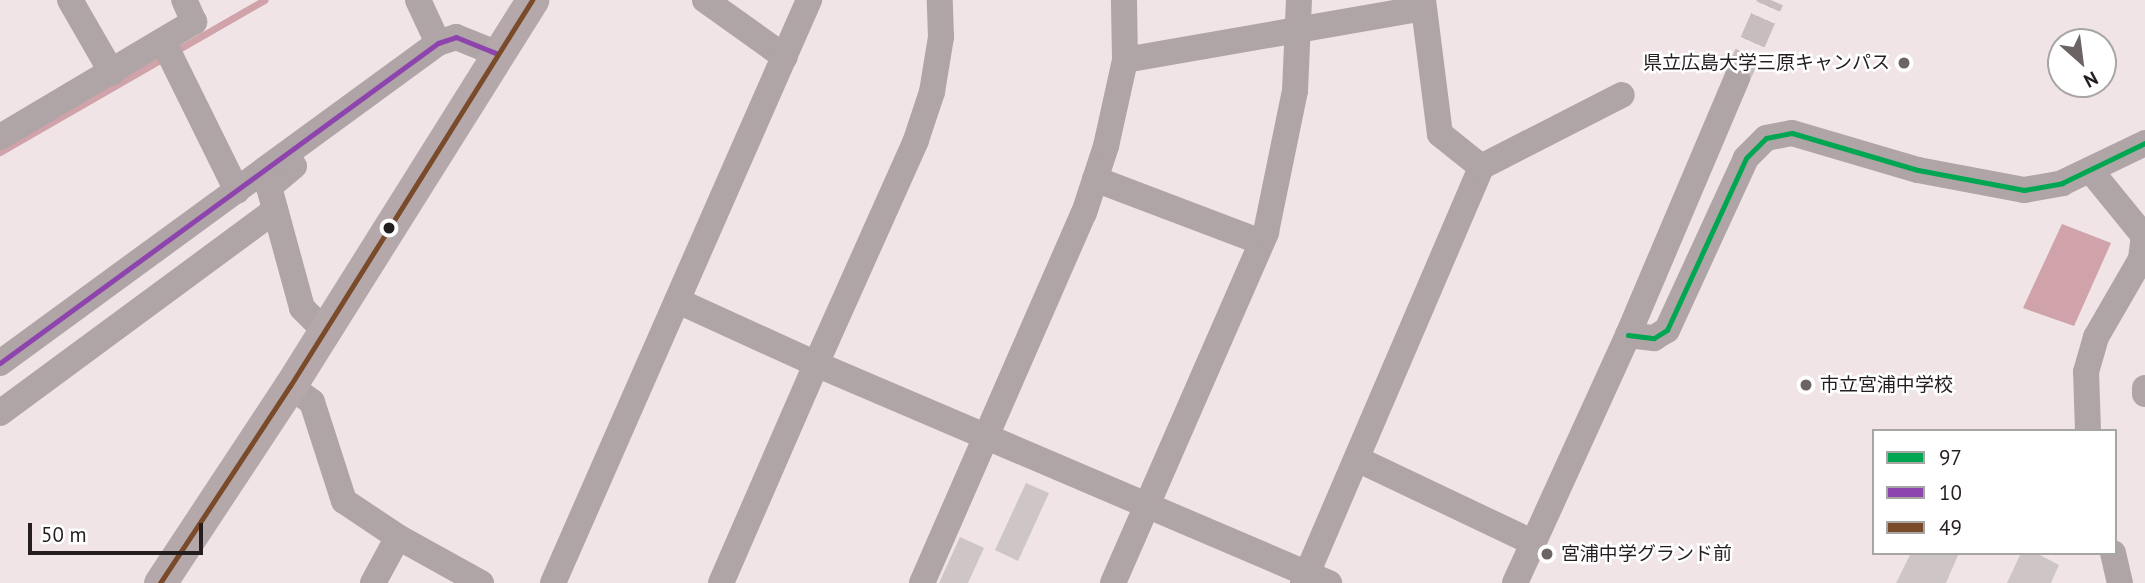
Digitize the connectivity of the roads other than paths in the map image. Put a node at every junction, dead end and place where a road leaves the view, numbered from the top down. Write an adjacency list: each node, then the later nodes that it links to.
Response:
1 (70, 0): 17 (street)
2 (184, 0): 12 (street)
3 (418, 0): 13 (street)
4 (532, 0): 14 (main road)
5 (705, 0): 15 (street)
6 (809, 0): 15 (street)
7 (940, 0): 33 (street)
8 (1124, 0): 16 (street)
9 (1299, 0): 11 (street)
10 (1422, 4): 11 (street); 23 (street)
11 (1299, 30): 16 (street); 28 (street)
12 (164, 43): 17 (street); 26 (street)
13 (438, 43): 14 (street); 20 (street)
14 (498, 54): 30 (main road)
15 (785, 57): 29 (street)
16 (1125, 60): 25 (street)
17 (112, 73): 21 (street)
18 (1737, 78): 31 (street)
19 (1622, 95): 23 (street)
20 (313, 135): 26 (street); 27 (street)
21 (0, 137)
22 (2145, 143): 24 (street)
23 (1481, 167): 40 (street)
24 (2091, 171): 31 (street); 38 (street)
25 (1095, 179): 28 (street); 39 (street)
26 (237, 191): 32 (street)
27 (272, 198): 30 (street); 37 (street)
28 (1261, 242): 41 (street)
29 (678, 301): 33 (street); 49 (street)
30 (325, 331): 34 (main road)
31 (1628, 335): 43 (street)
32 (0, 363)
33 (816, 364): 39 (street); 50 (street)
34 (290, 386): 42 (street); 46 (main road)
35 (2145, 388): 36 (street)
36 (2145, 394)
37 (0, 413)
38 (2088, 429)
39 (986, 436): 41 (street); 51 (street)
40 (1357, 459): 43 (street); 45 (street)
41 (1147, 505): 45 (street); 52 (street)
42 (398, 537): 47 (street); 48 (street)
43 (1532, 542): 53 (street)
44 (2113, 555): 54 (street)
45 (1313, 580)
46 (160, 583)
47 (373, 583)
48 (481, 583)
49 (553, 583)
50 (721, 583)
51 (922, 583)
52 (1113, 583)
53 (1514, 583)
54 (2120, 583)

